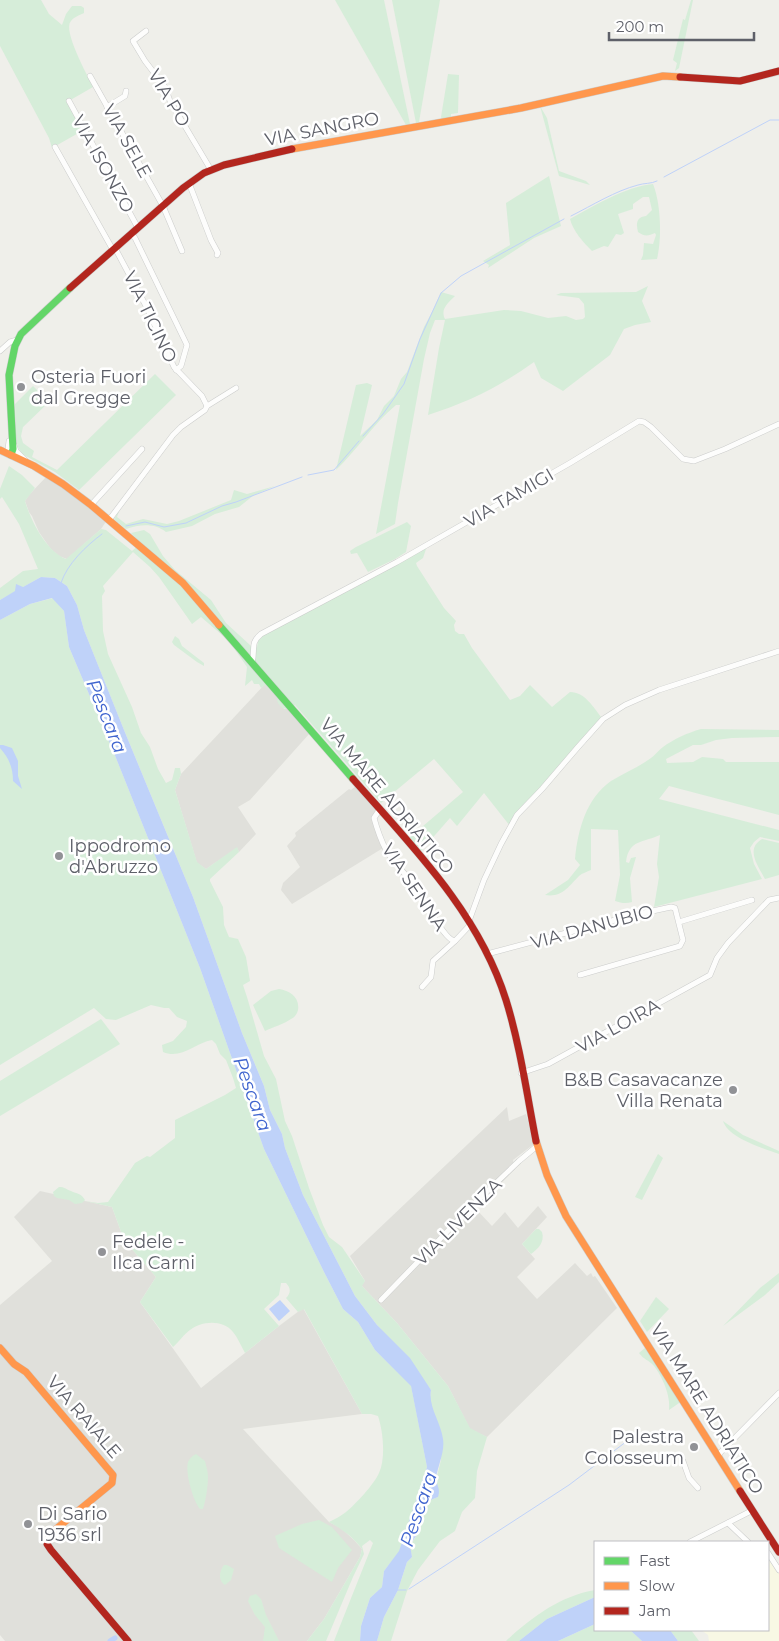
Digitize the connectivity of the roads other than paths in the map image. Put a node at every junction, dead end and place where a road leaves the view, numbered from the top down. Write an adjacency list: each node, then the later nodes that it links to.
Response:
1 (146, 31): 8 (street, VIA PO)
2 (779, 71): 8 (main road, VIA SANGRO)
3 (90, 76): 6 (street, VIA SELE)
4 (126, 91): 6 (street)
5 (69, 101): 11 (street, VIA ISONZO)
6 (107, 106): 10 (street, VIA SELE)
7 (55, 147): 13 (street, VIA TICINO)
8 (211, 170): 9 (main road, VIA SANGRO)
9 (189, 183): 10 (main road, VIA SANGRO); 15 (street)
10 (163, 206): 11 (main road, VIA SANGRO); 14 (street, VIA SELE)
11 (138, 228): 12 (main road, VIA SANGRO)
12 (131, 234): 13 (main road, VIA SANGRO); 18 (street)
13 (114, 249): 16 (main road, VIA SANGRO); 18 (street, VIA TICINO)
14 (182, 250)
15 (218, 256)
16 (17, 340): 17 (street); 22 (main road, VIA SANGRO)
17 (0, 351)
18 (176, 370): 20 (street, VIA TICINO)
19 (236, 388): 20 (street)
20 (207, 406): 28 (street)
21 (779, 424): 30 (street, VIA TAMIGI)
22 (11, 442): 23 (street); 25 (main road, VIA SANGRO); 26 (street)
23 (0, 448): 25 (main road, VIA MARE ADRIATICO)
24 (142, 449): 27 (street)
25 (11, 455): 26 (main road, VIA MARE ADRIATICO)
26 (27, 462): 27 (main road, VIA MARE ADRIATICO)
27 (92, 505): 28 (main road, VIA MARE ADRIATICO)
28 (109, 520): 30 (main road, VIA MARE ADRIATICO)
29 (779, 651): 34 (street)
30 (252, 662): 31 (main road, VIA MARE ADRIATICO)
31 (380, 809): 34 (main road, VIA MARE ADRIATICO); 36 (street, VIA SENNA)
32 (779, 898): 40 (street, VIA LOIRA)
33 (752, 900): 35 (street)
34 (470, 922): 36 (street, VIA SENNA); 37 (main road, VIA MARE ADRIATICO)
35 (679, 922): 37 (street, VIA DANUBIO); 38 (street, VIA DANUBIO)
36 (455, 940): 39 (street)
37 (487, 954): 40 (main road, VIA MARE ADRIATICO)
38 (580, 976)
39 (422, 987)
40 (521, 1072): 41 (main road, VIA MARE ADRIATICO)
41 (537, 1146): 42 (main road, VIA MARE ADRIATICO); 43 (street, VIA LIVENZA)
42 (606, 1281): 44 (main road, VIA MARE ADRIATICO); 44 (main road, VIA MARE ADRIATICO)
43 (381, 1300)
44 (625, 1307): 47 (main road, VIA MARE ADRIATICO)
45 (0, 1348): 57 (main road, VIA RAIALE)
46 (779, 1393): 47 (street)
47 (718, 1455): 50 (main road, VIA MARE ADRIATICO)
48 (683, 1461): 49 (street)
49 (698, 1488)
50 (753, 1510): 51 (street); 54 (main road, VIA MARE ADRIATICO)
51 (728, 1523): 52 (street); 53 (street)
52 (692, 1541)
53 (747, 1541)
54 (779, 1552)
55 (769, 1555): 56 (street)
56 (779, 1570)
57 (128, 1641)

